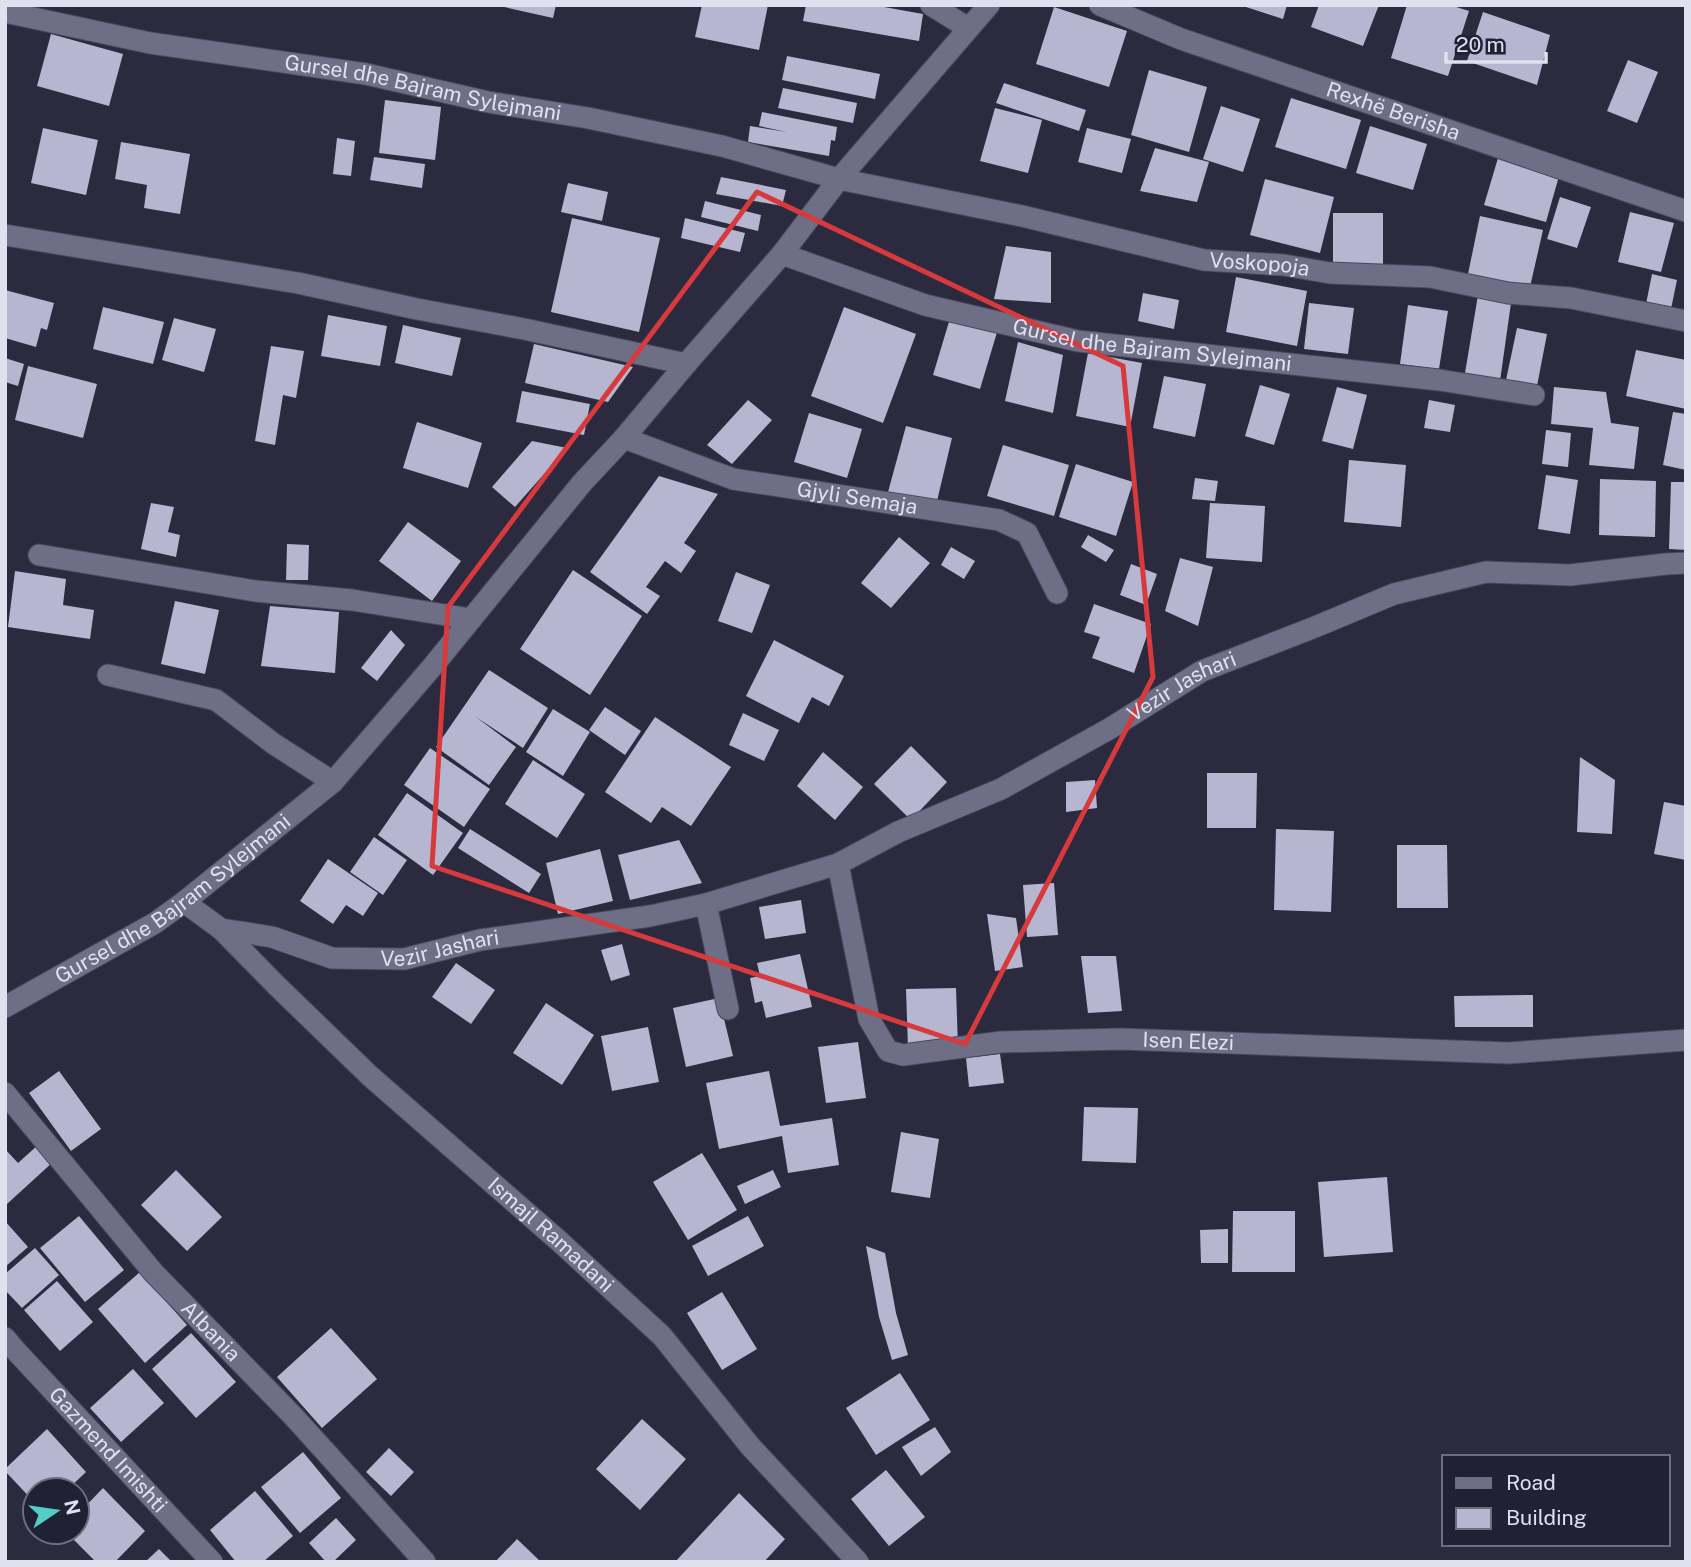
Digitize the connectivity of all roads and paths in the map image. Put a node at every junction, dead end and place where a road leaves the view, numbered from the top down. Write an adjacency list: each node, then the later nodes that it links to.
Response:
1 (930, 5): 5 (street)
2 (989, 5): 5 (street, Gursel dhe Bajram Sylejmani)
3 (1100, 5): 7 (street, Rexhë Berisha)
4 (5, 12): 6 (street, Gursel dhe Bajram Sylejmani)
5 (968, 28): 6 (street, Gursel dhe Bajram Sylejmani)
6 (839, 179): 9 (street, Gursel dhe Bajram Sylejmani); 10 (street, Voskopoja)
7 (1686, 211)
8 (5, 235): 11 (street)
9 (782, 254): 11 (street, Gursel dhe Bajram Sylejmani); 12 (street, Gursel dhe Bajram Sylejmani)
10 (1686, 321)
11 (686, 364): 13 (street, Gursel dhe Bajram Sylejmani)
12 (1534, 395)
13 (624, 438): 16 (street, Gjyli Semaja); 17 (street, Gursel dhe Bajram Sylejmani)
14 (39, 555): 17 (street)
15 (1686, 564): 20 (street, Vezir Jashari)
16 (1057, 593)
17 (471, 618): 19 (street, Gursel dhe Bajram Sylejmani)
18 (108, 675): 19 (street)
19 (333, 782): 21 (street, Gursel dhe Bajram Sylejmani)
20 (838, 864): 22 (street, Vezir Jashari); 26 (street, Isen Elezi)
21 (184, 902): 23 (street, Vezir Jashari); 24 (street, Gursel dhe Bajram Sylejmani)
22 (706, 904): 23 (street, Vezir Jashari); 25 (street)
23 (222, 929): 31 (street, Ismajl Ramadani)
24 (5, 1007)
25 (728, 1009)
26 (1686, 1040)
27 (5, 1093): 30 (street, Albania)
28 (5, 1338): 29 (street, Gazmend Imishti)
29 (212, 1562)
30 (425, 1562)
31 (858, 1562)

